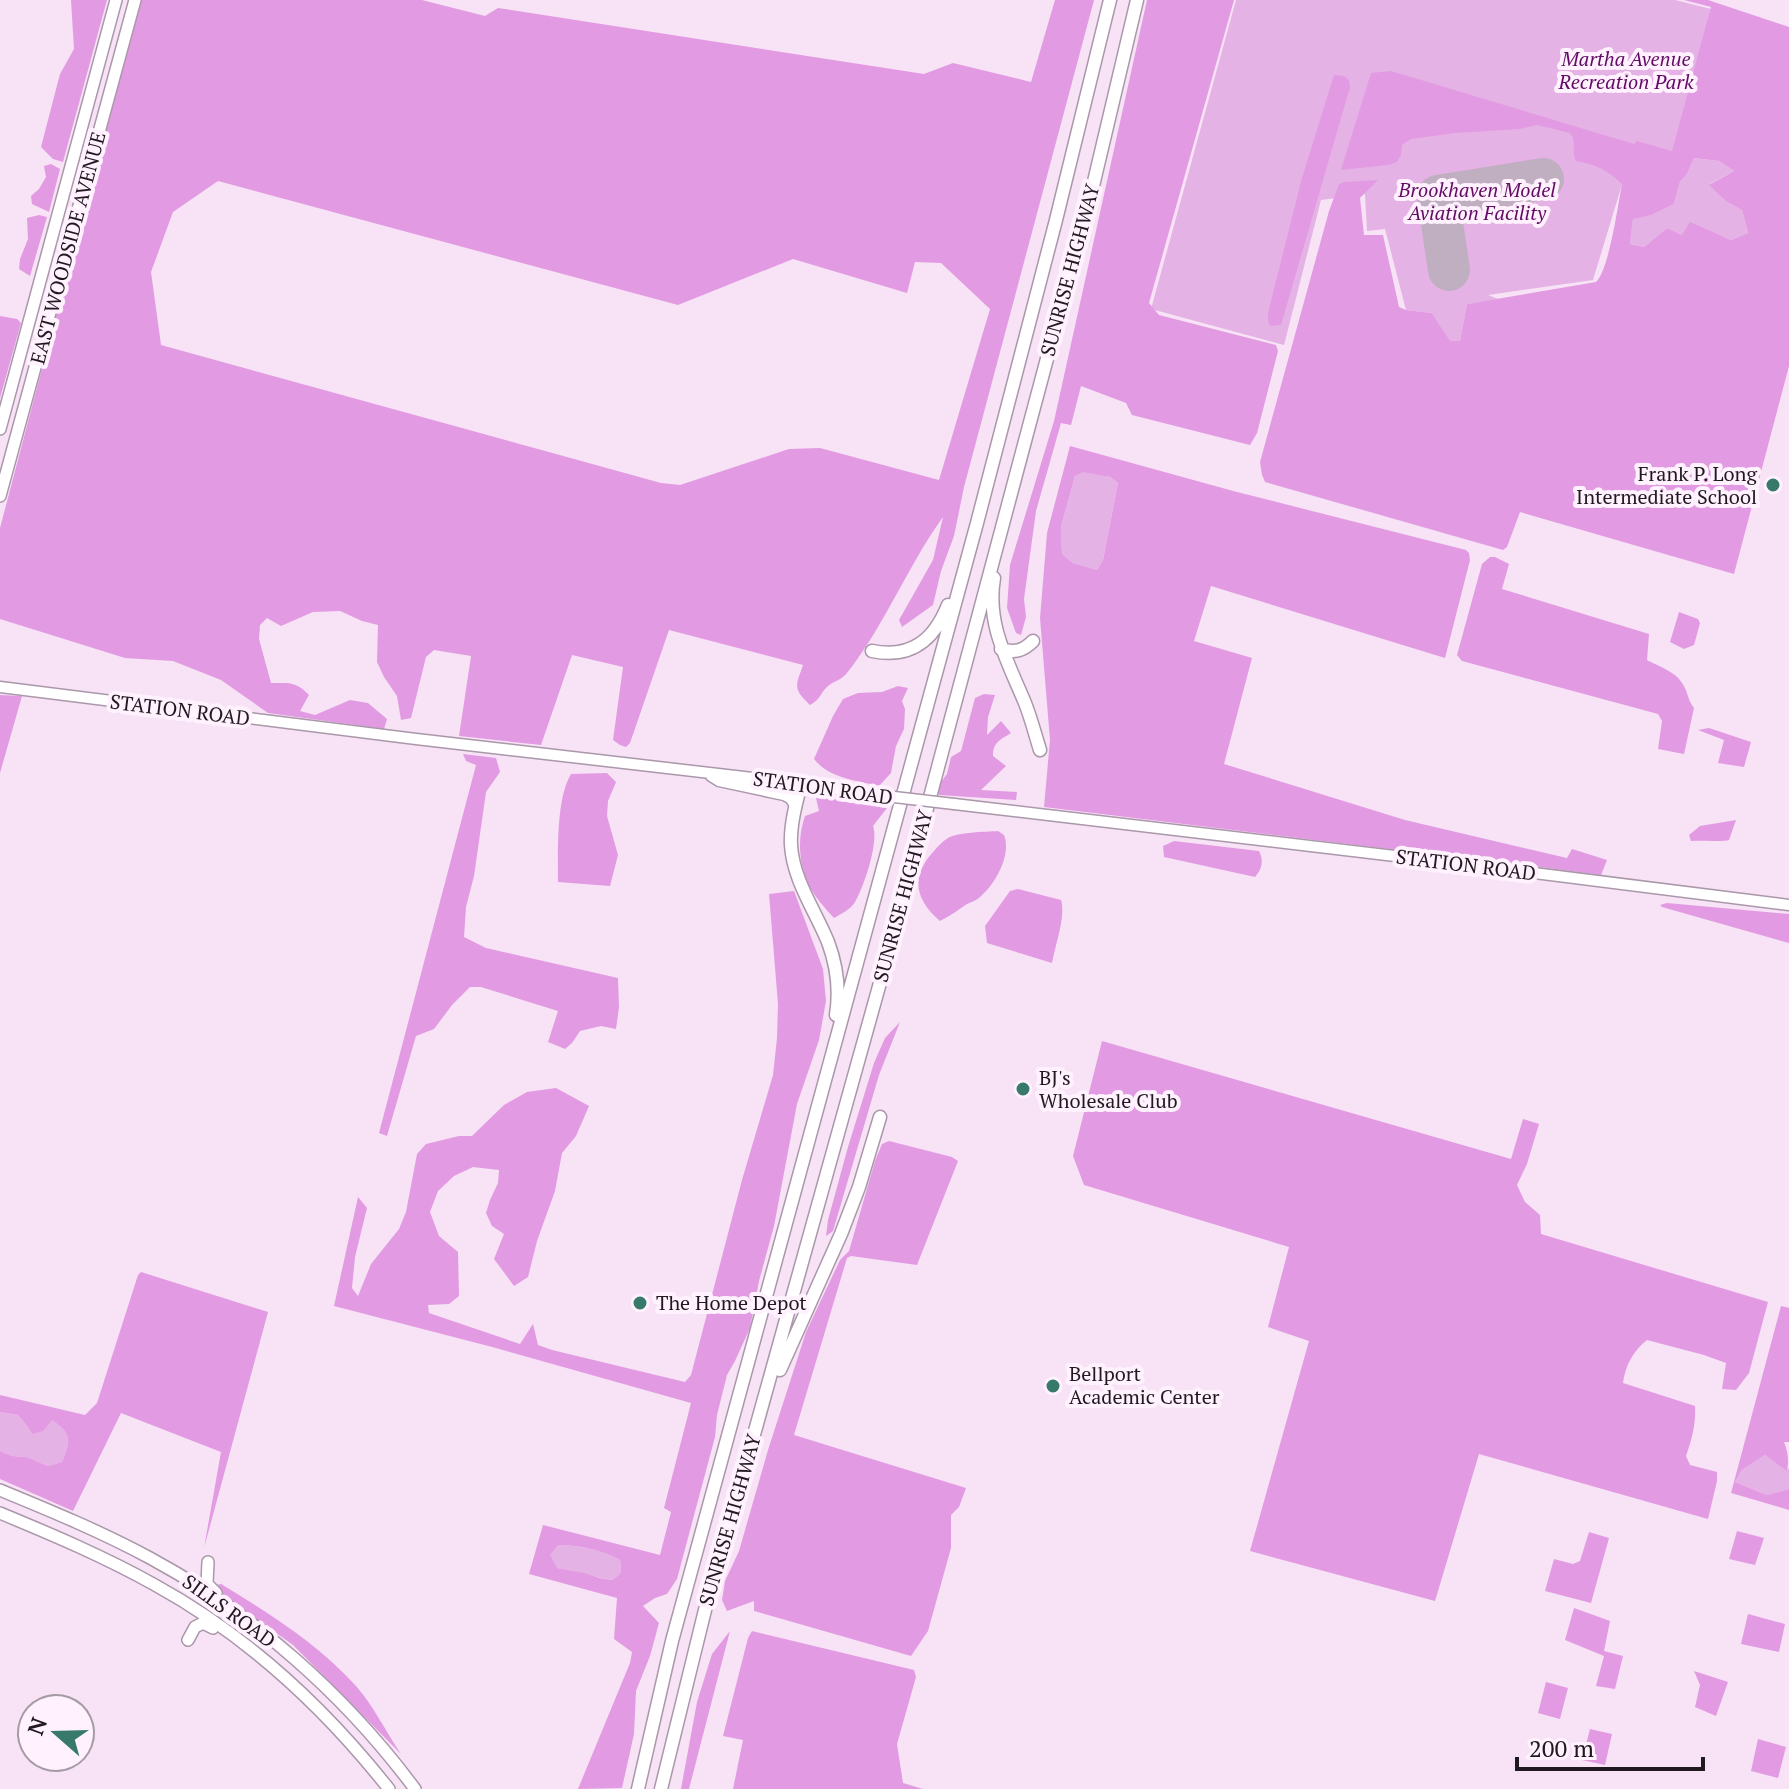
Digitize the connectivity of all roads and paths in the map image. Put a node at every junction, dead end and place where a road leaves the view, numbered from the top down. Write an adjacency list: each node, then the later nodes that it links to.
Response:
1 (116, 0): 5 (main road, EAST WOODSIDE AVENUE)
2 (135, 0): 6 (main road, EAST WOODSIDE AVENUE)
3 (1110, 0): 8 (highway, SUNRISE HIGHWAY)
4 (1137, 0): 7 (highway, SUNRISE HIGHWAY)
5 (0, 429)
6 (0, 496)
7 (1008, 501): 10 (highway); 20 (highway, SUNRISE HIGHWAY)
8 (977, 523): 11 (highway); 18 (highway, SUNRISE HIGHWAY)
9 (1033, 641): 10 (highway)
10 (1001, 649): 13 (highway)
11 (872, 651)
12 (0, 687): 14 (main road, STATION ROAD)
13 (1040, 750)
14 (706, 773): 15 (main road, STATION ROAD); 16 (main road)
15 (801, 784): 16 (highway); 17 (main road, STATION ROAD, bridge)
16 (796, 807): 18 (highway)
17 (1789, 905)
18 (825, 1080): 27 (highway, SUNRISE HIGHWAY)
19 (880, 1117): 20 (highway)
20 (745, 1472): 32 (highway, SUNRISE HIGHWAY)
21 (0, 1490): 23 (main road, SILLS ROAD)
22 (0, 1513): 24 (main road, SILLS ROAD)
23 (151, 1559): 25 (main road, SILLS ROAD); 25 (main road)
24 (156, 1585): 26 (main road, SILLS ROAD); 26 (main road)
25 (268, 1637): 29 (main road, SILLS ROAD)
26 (271, 1666): 28 (main road, SILLS ROAD)
27 (644, 1759): 30 (highway); 31 (highway, SUNRISE HIGHWAY)
28 (389, 1789)
29 (415, 1789)
30 (632, 1789)
31 (638, 1789)
32 (661, 1789)

